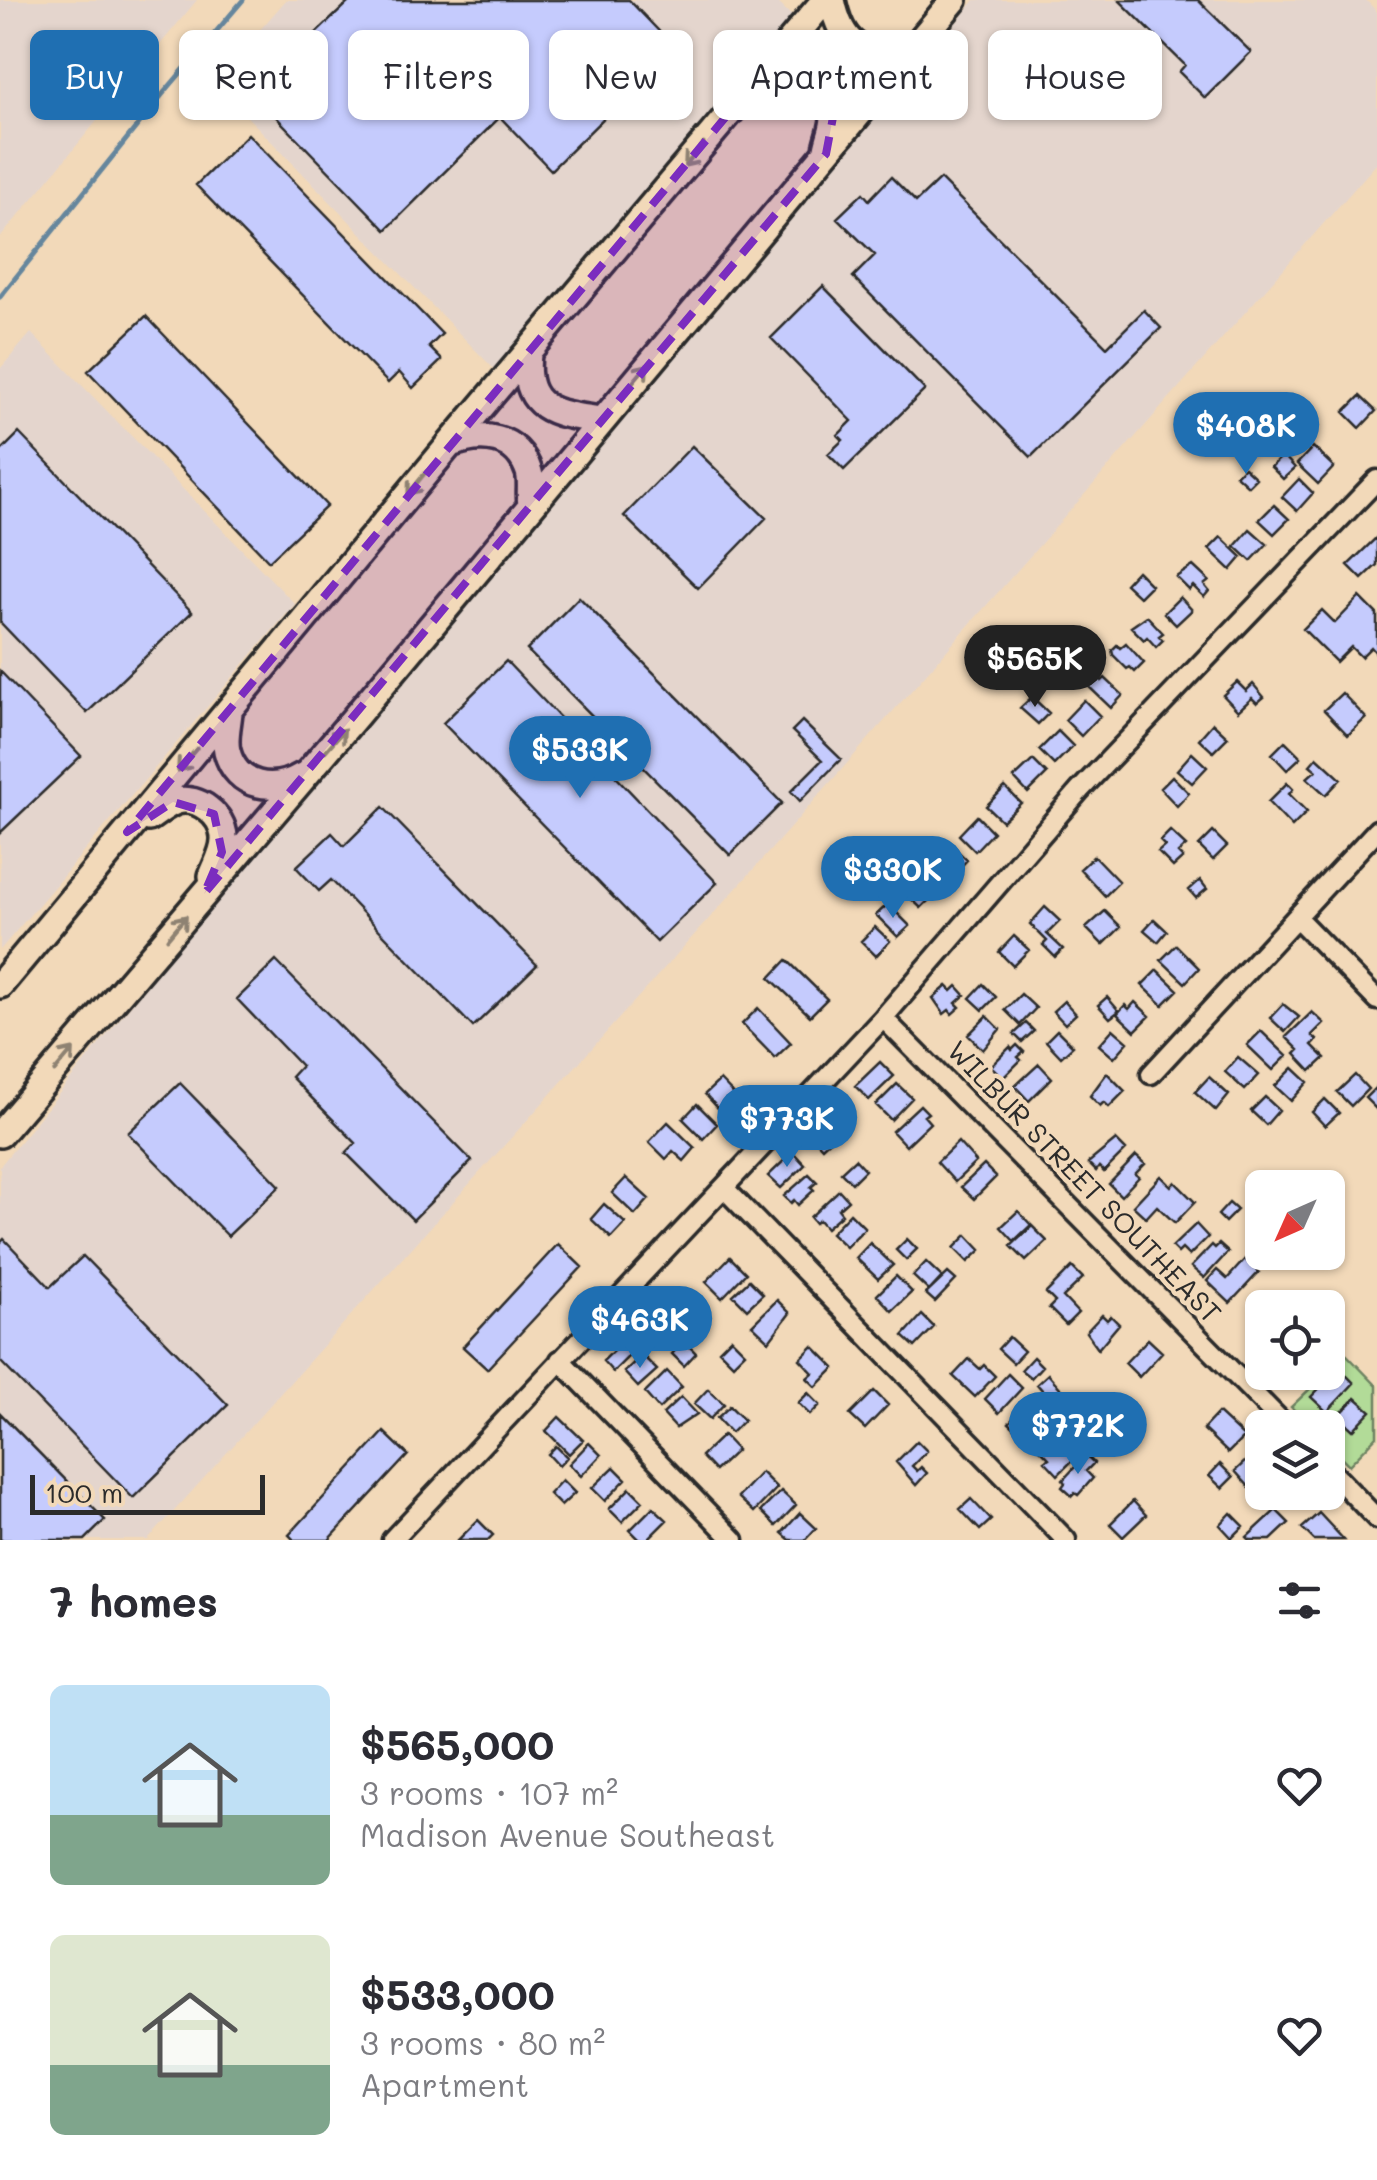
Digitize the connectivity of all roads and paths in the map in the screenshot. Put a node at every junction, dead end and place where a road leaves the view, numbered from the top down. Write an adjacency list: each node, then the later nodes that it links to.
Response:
1 (829, 0): 3 (street); 4 (street)
2 (954, 0): 5 (street)
3 (802, 30)
4 (842, 30)
5 (929, 30)
6 (722, 120): 10 (street, one-way to 10)
7 (834, 120): 9 (street)
8 (854, 120): 9 (street)
9 (826, 154): 11 (street, one-way to 9)
10 (528, 354): 11 (street); 12 (street)
11 (601, 420): 14 (street)
12 (450, 444): 14 (street); 15 (street, one-way to 15)
13 (1377, 480): 23 (street)
14 (531, 504): 16 (street, one-way to 14)
15 (228, 712): 16 (street); 18 (street, one-way to 18)
16 (306, 773): 19 (street)
17 (1377, 830): 20 (street)
18 (127, 832): 19 (street); 21 (street)
19 (204, 894): 25 (street, one-way to 19)
20 (1297, 918): 22 (street); 24 (street)
21 (0, 985)
22 (1377, 1000)
23 (883, 1018): 26 (street); 28 (street, WILBUR STREET SOUTHEAST)
24 (1151, 1074)
25 (0, 1134)
26 (724, 1188): 27 (street); 33 (street)
27 (560, 1360): 31 (street); 32 (street)
28 (1270, 1410)
29 (1345, 1486): 30 (street)
30 (1377, 1519)
31 (397, 1538)
32 (734, 1540)
33 (1066, 1540)

